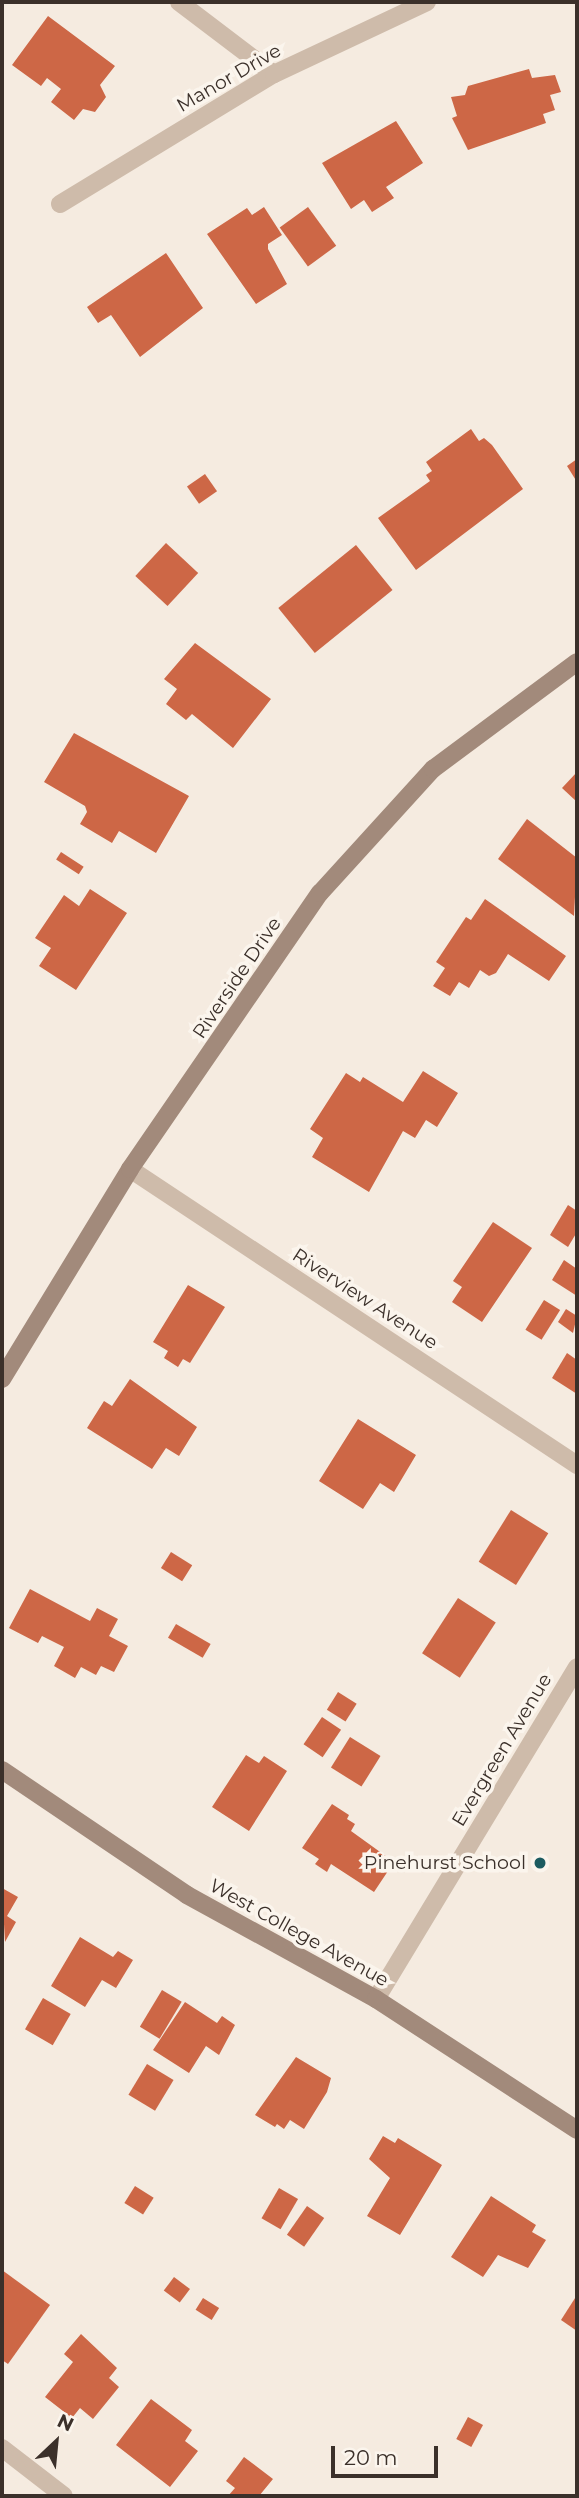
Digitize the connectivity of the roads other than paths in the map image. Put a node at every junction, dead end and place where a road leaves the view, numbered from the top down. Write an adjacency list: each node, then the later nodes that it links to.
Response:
1 (179, 2): 3 (street)
2 (426, 2): 3 (street, Manor Drive)
3 (274, 74): 4 (street, Manor Drive)
4 (60, 204)
5 (577, 662): 6 (street, Riverside Drive)
6 (131, 1169): 7 (street, Riverside Drive); 8 (street, Riverview Avenue)
7 (2, 1379)
8 (577, 1465)
9 (577, 1667): 11 (street, Evergreen Avenue)
10 (2, 1770): 11 (street, West College Avenue)
11 (376, 1999): 12 (street, West College Avenue)
12 (577, 2130)
13 (2, 2448): 14 (street)
14 (64, 2496)

